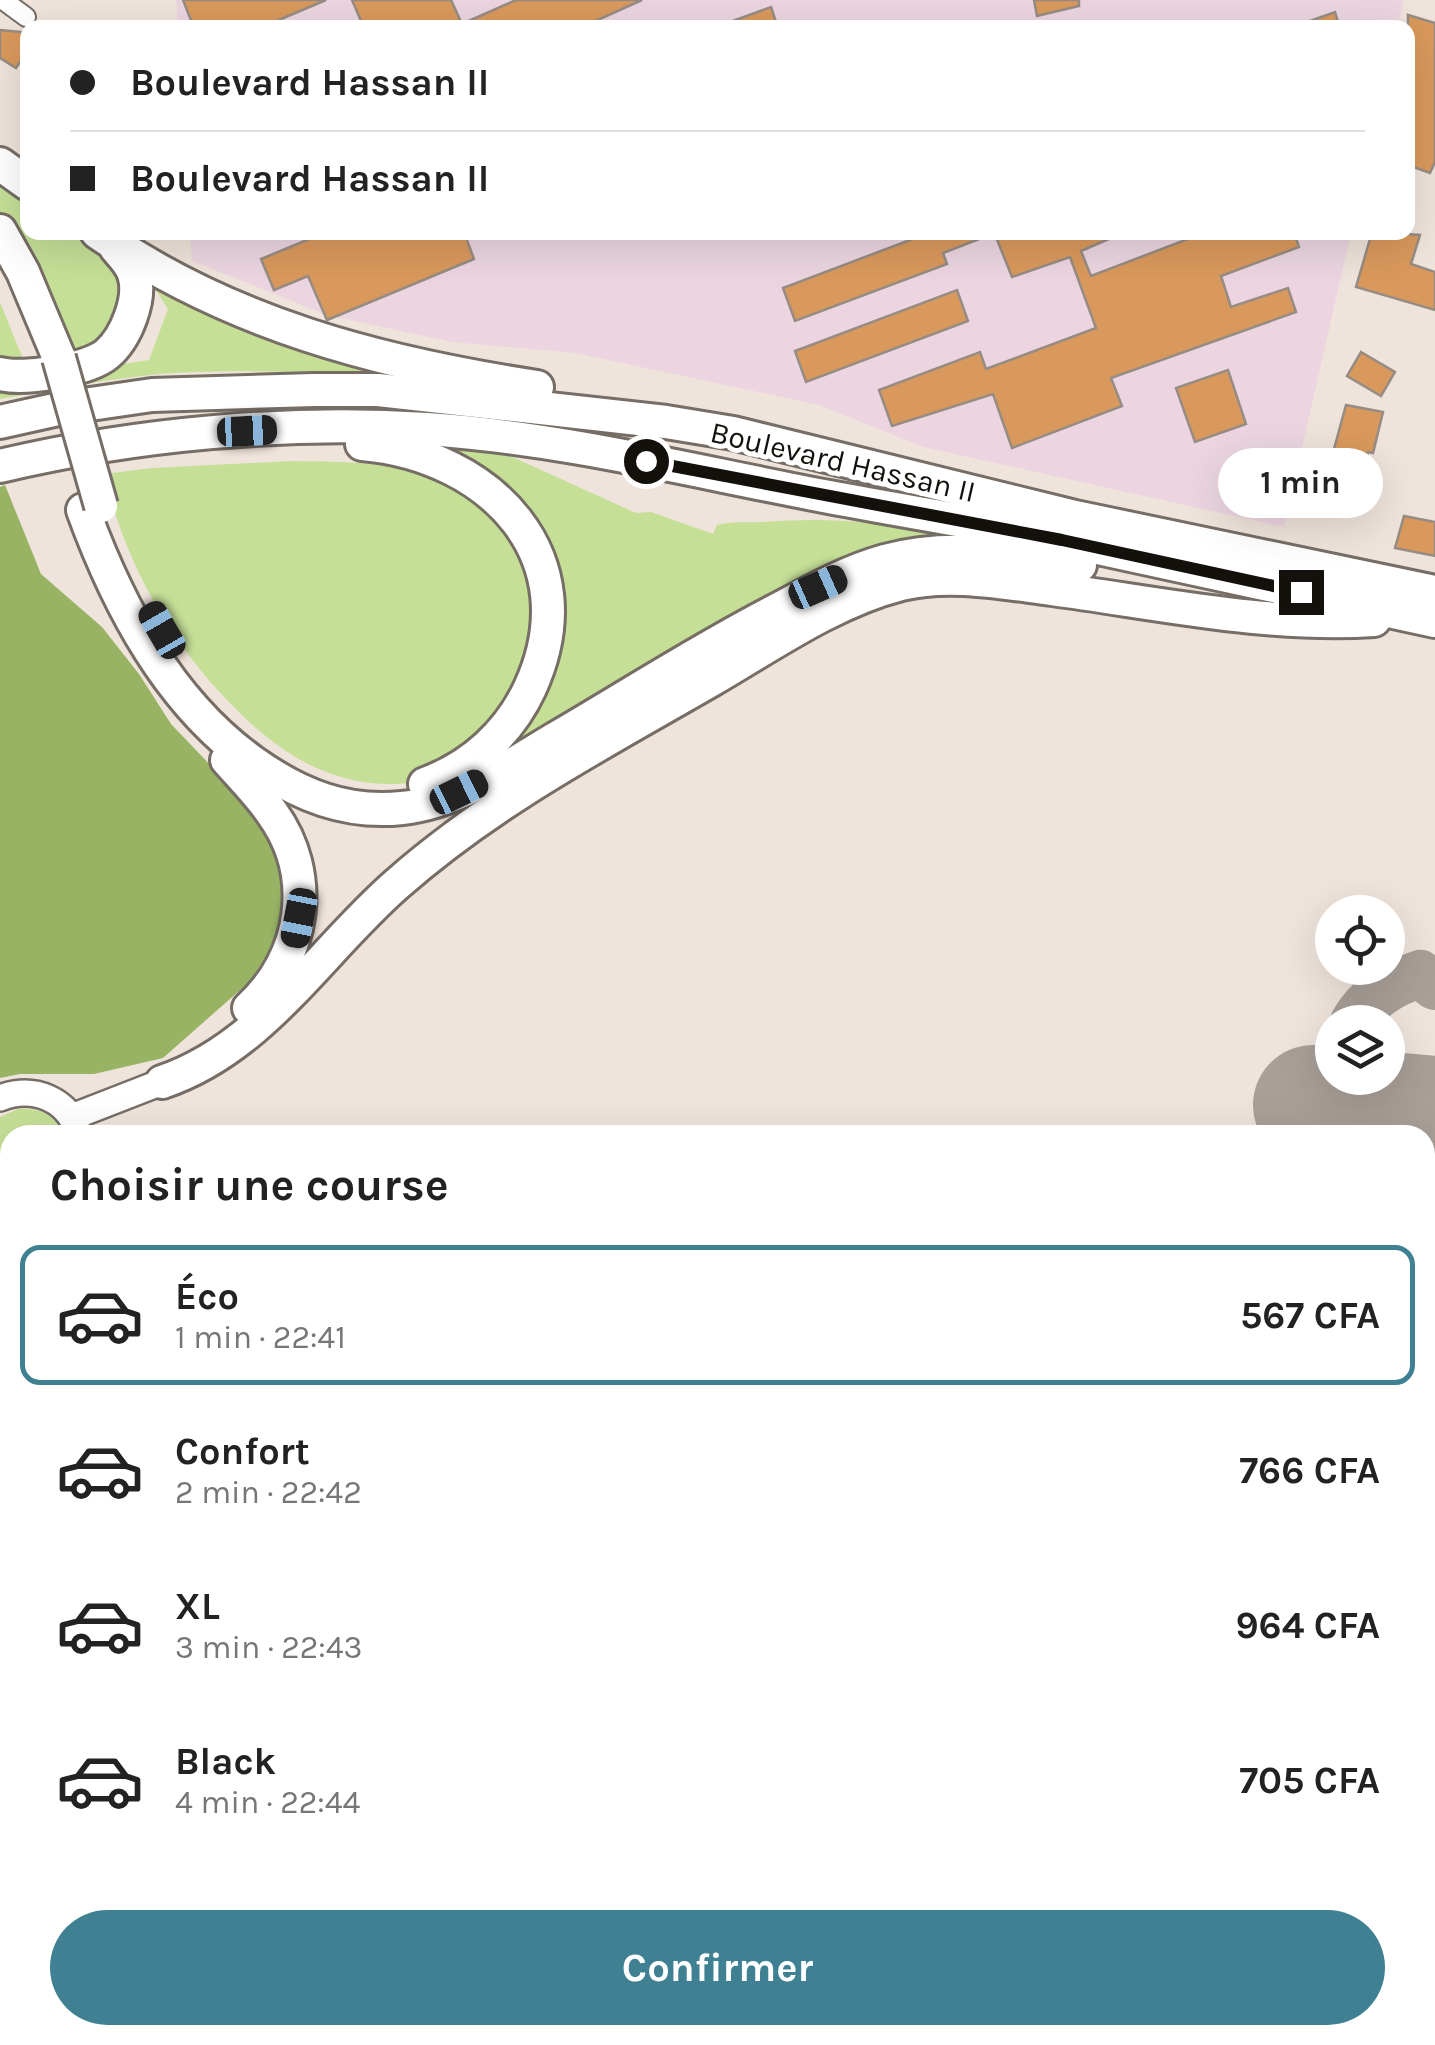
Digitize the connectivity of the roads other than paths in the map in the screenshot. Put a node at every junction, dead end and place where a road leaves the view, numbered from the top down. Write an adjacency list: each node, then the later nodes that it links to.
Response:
1 (3, 0): 2 (street)
2 (26, 17)
3 (0, 231): 7 (highway)
4 (106, 240): 8 (highway)
5 (109, 240): 10 (highway)
6 (0, 274): 7 (highway)
7 (48, 361): 13 (highway)
8 (0, 374)
9 (0, 422): 10 (highway, Boulevard Hassan II)
10 (666, 422): 15 (highway, Boulevard Hassan II)
11 (198, 436): 12 (highway, Boulevard Hassan II); 13 (highway); 14 (highway, Boulevard Hassan II)
12 (0, 466)
13 (92, 508): 16 (highway)
14 (1222, 576): 15 (highway, Boulevard Hassan II); 16 (highway)
15 (1428, 610): 17 (highway)
16 (191, 706): 17 (highway)
17 (162, 1082): 20 (main road)
18 (0, 1098): 19 (main road)
19 (75, 1125)
20 (78, 1125)

